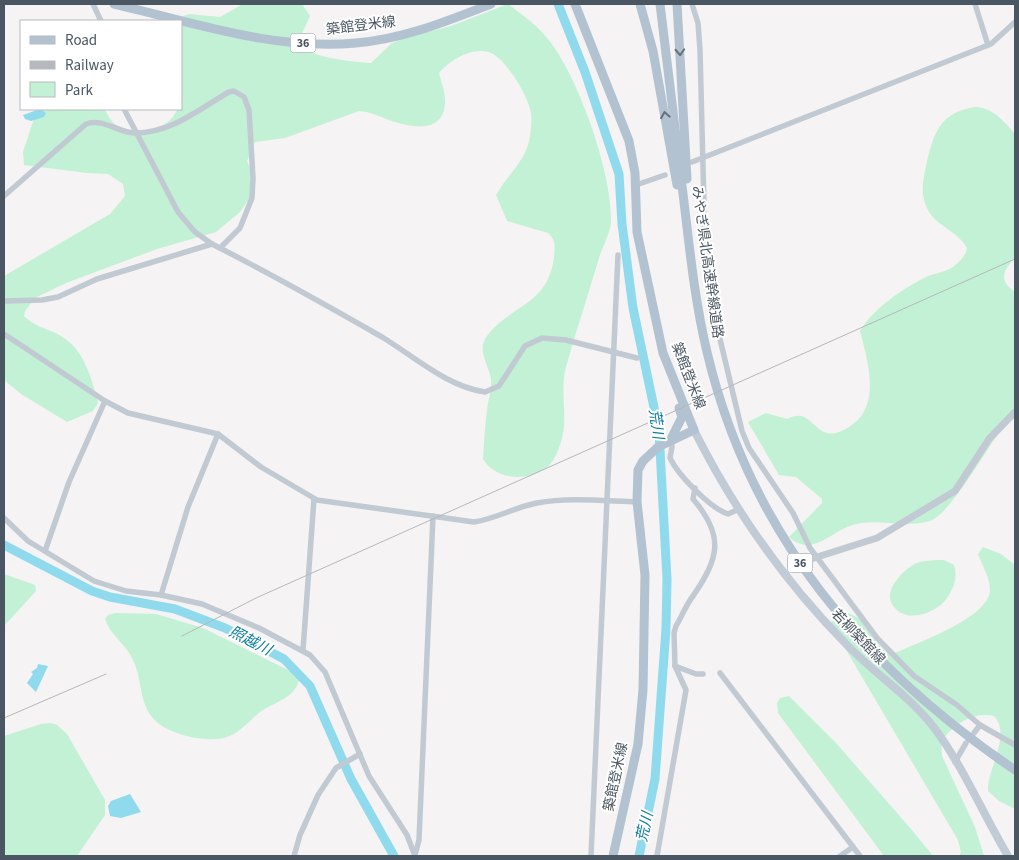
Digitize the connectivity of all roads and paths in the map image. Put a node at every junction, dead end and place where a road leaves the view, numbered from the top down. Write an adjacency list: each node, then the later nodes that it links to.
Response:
1 (93, 4): 10 (street)
2 (114, 4): 3 (main road, 築館登米線 / 36)
3 (491, 4)
4 (575, 4): 18 (main road, 築館登米線)
5 (640, 4): 23 (main road, one-way to 5)
6 (660, 4): 23 (main road, みやぎ県北高速幹線道路 / 36)
7 (677, 4): 23 (main road, one-way to 23)
8 (692, 4): 15 (street)
9 (975, 4): 12 (street)
10 (101, 20)
11 (1015, 22): 12 (street)
12 (988, 45): 15 (street)
13 (124, 110): 14 (street)
14 (136, 133): 19 (street); 20 (street); 21 (street)
15 (702, 159): 16 (street); 42 (street)
16 (692, 162)
17 (665, 174): 18 (street)
18 (636, 185): 28 (main road, 築館登米線)
19 (4, 196)
20 (212, 244): 21 (street); 24 (street)
21 (220, 248): 26 (street)
22 (618, 255): 26 (street)
23 (694, 284): 55 (main road, みやぎ県北高速幹線道路 / 36)
24 (4, 300)
25 (4, 334): 29 (street)
26 (612, 352): 27 (street); 36 (street)
27 (637, 358)
28 (673, 384): 31 (main road, 築館登米線); 33 (main road)
29 (105, 400): 32 (street); 41 (street)
30 (1015, 412): 42 (street)
31 (694, 430): 33 (main road, 築館登米線); 38 (main road, 若柳築館線)
32 (218, 434): 35 (street); 44 (street)
33 (669, 440): 34 (street); 37 (main road, 築館登米線)
34 (695, 488): 38 (street); 46 (street)
35 (314, 499): 39 (street); 45 (street)
36 (606, 501): 37 (street); 39 (street); 59 (street)
37 (637, 502): 60 (main road, 築館登米線)
38 (739, 509): 43 (main road, 若柳築館線)
39 (434, 516): 58 (street)
40 (4, 518): 41 (street)
41 (45, 551): 44 (street)
42 (815, 558): 43 (street, bridge); 49 (street)
43 (782, 568): 54 (main road, 若柳築館線)
44 (161, 595): 45 (street)
45 (303, 650): 53 (street)
46 (675, 666): 48 (street); 61 (street)
47 (720, 673): 56 (street)
48 (703, 674)
49 (980, 725): 50 (street); 52 (street)
50 (974, 733)
51 (966, 744): 54 (street)
52 (1015, 745)
53 (360, 754): 57 (street); 58 (street)
54 (955, 762): 64 (main road, 若柳築館線)
55 (1015, 770)
56 (853, 846): 62 (street); 63 (street)
57 (294, 856)
58 (415, 856)
59 (591, 856)
60 (614, 856)
61 (657, 856)
62 (840, 856)
63 (860, 856)
64 (1008, 856)

